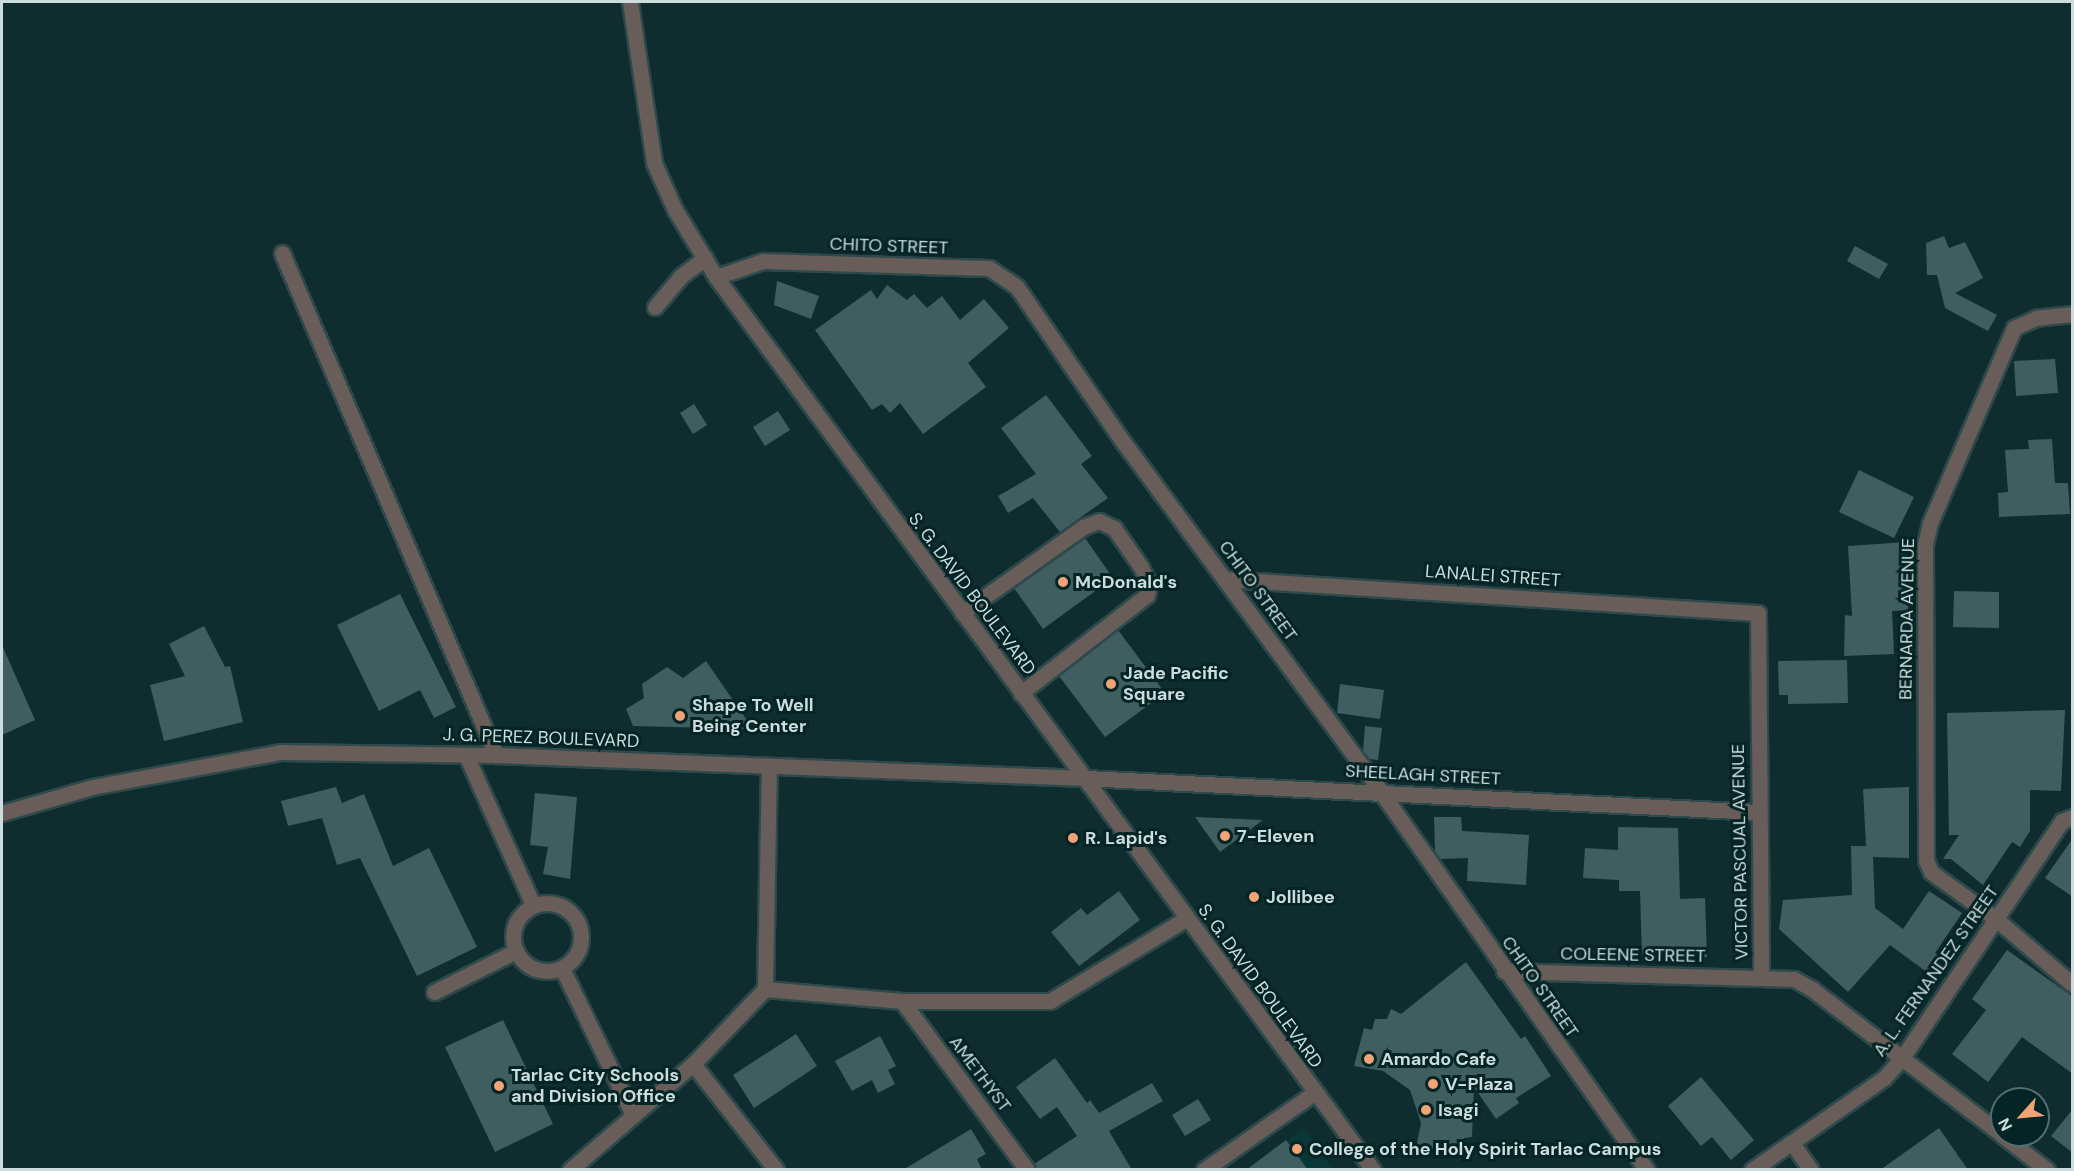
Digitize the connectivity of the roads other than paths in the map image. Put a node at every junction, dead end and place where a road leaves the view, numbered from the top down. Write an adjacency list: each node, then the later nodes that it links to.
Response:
1 (630, 2): 3 (street, S. G. DAVID BOULEVARD)
2 (282, 253): 12 (street)
3 (705, 258): 4 (street, S. G. DAVID BOULEVARD); 5 (street)
4 (716, 277): 7 (street, CHITO STREET); 8 (street, S. G. DAVID BOULEVARD)
5 (654, 307)
6 (2073, 314): 21 (street, BERNARDA AVENUE)
7 (1225, 579): 9 (street, LANALEI STREET); 15 (street, CHITO STREET)
8 (962, 613): 10 (street, S. G. DAVID BOULEVARD); 10 (street)
9 (1758, 613): 16 (street, VICTOR PASCUAL AVENUE)
10 (1022, 693): 14 (street, S. G. DAVID BOULEVARD)
11 (466, 755): 12 (street, J. G. PEREZ BOULEVARD); 17 (street, J. G. PEREZ BOULEVARD); 19 (street)
12 (496, 755): 13 (street, J. G. PEREZ BOULEVARD)
13 (769, 767): 14 (street, J. G. PEREZ BOULEVARD); 27 (street)
14 (1085, 778): 15 (street, SHEELAGH STREET); 20 (street, S. G. DAVID BOULEVARD)
15 (1381, 792): 16 (street, SHEELAGH STREET); 24 (street, CHITO STREET)
16 (1759, 812): 25 (street, VICTOR PASCUAL AVENUE)
17 (2, 813)
18 (2073, 817): 21 (street, A. L. FERNANDEZ STREET)
19 (533, 905): 22 (street); 23 (street)
20 (1187, 918): 29 (street); 32 (street, S. G. DAVID BOULEVARD)
21 (1996, 919): 26 (street, BERNARDA AVENUE); 30 (street, A. L. FERNANDEZ STREET)
22 (516, 951): 23 (street); 28 (street)
23 (562, 968): 33 (street)
24 (1504, 971): 25 (street, COLEENE STREET); 42 (street, CHITO STREET)
25 (1761, 977): 30 (street, VICTOR PASCUAL AVENUE)
26 (2073, 984)
27 (765, 989): 29 (street); 31 (street)
28 (434, 992)
29 (902, 1001): 39 (street, AMETHYST)
30 (1902, 1058): 34 (street, VICTOR PASCUAL AVENUE); 35 (street, A. L. FERNANDEZ STREET)
31 (693, 1064): 33 (street); 38 (street)
32 (1314, 1093): 40 (street); 41 (street, S. G. DAVID BOULEVARD)
33 (633, 1116): 37 (street)
34 (1990, 1126)
35 (1792, 1143): 43 (street, A. L. FERNANDEZ STREET); 44 (street)
36 (2017, 1147): 45 (street, VICTOR PASCUAL AVENUE)
37 (570, 1170)
38 (776, 1170)
39 (1027, 1170)
40 (1204, 1170)
41 (1373, 1170)
42 (1647, 1170)
43 (1752, 1170)
44 (1811, 1170)
45 (2046, 1170)

